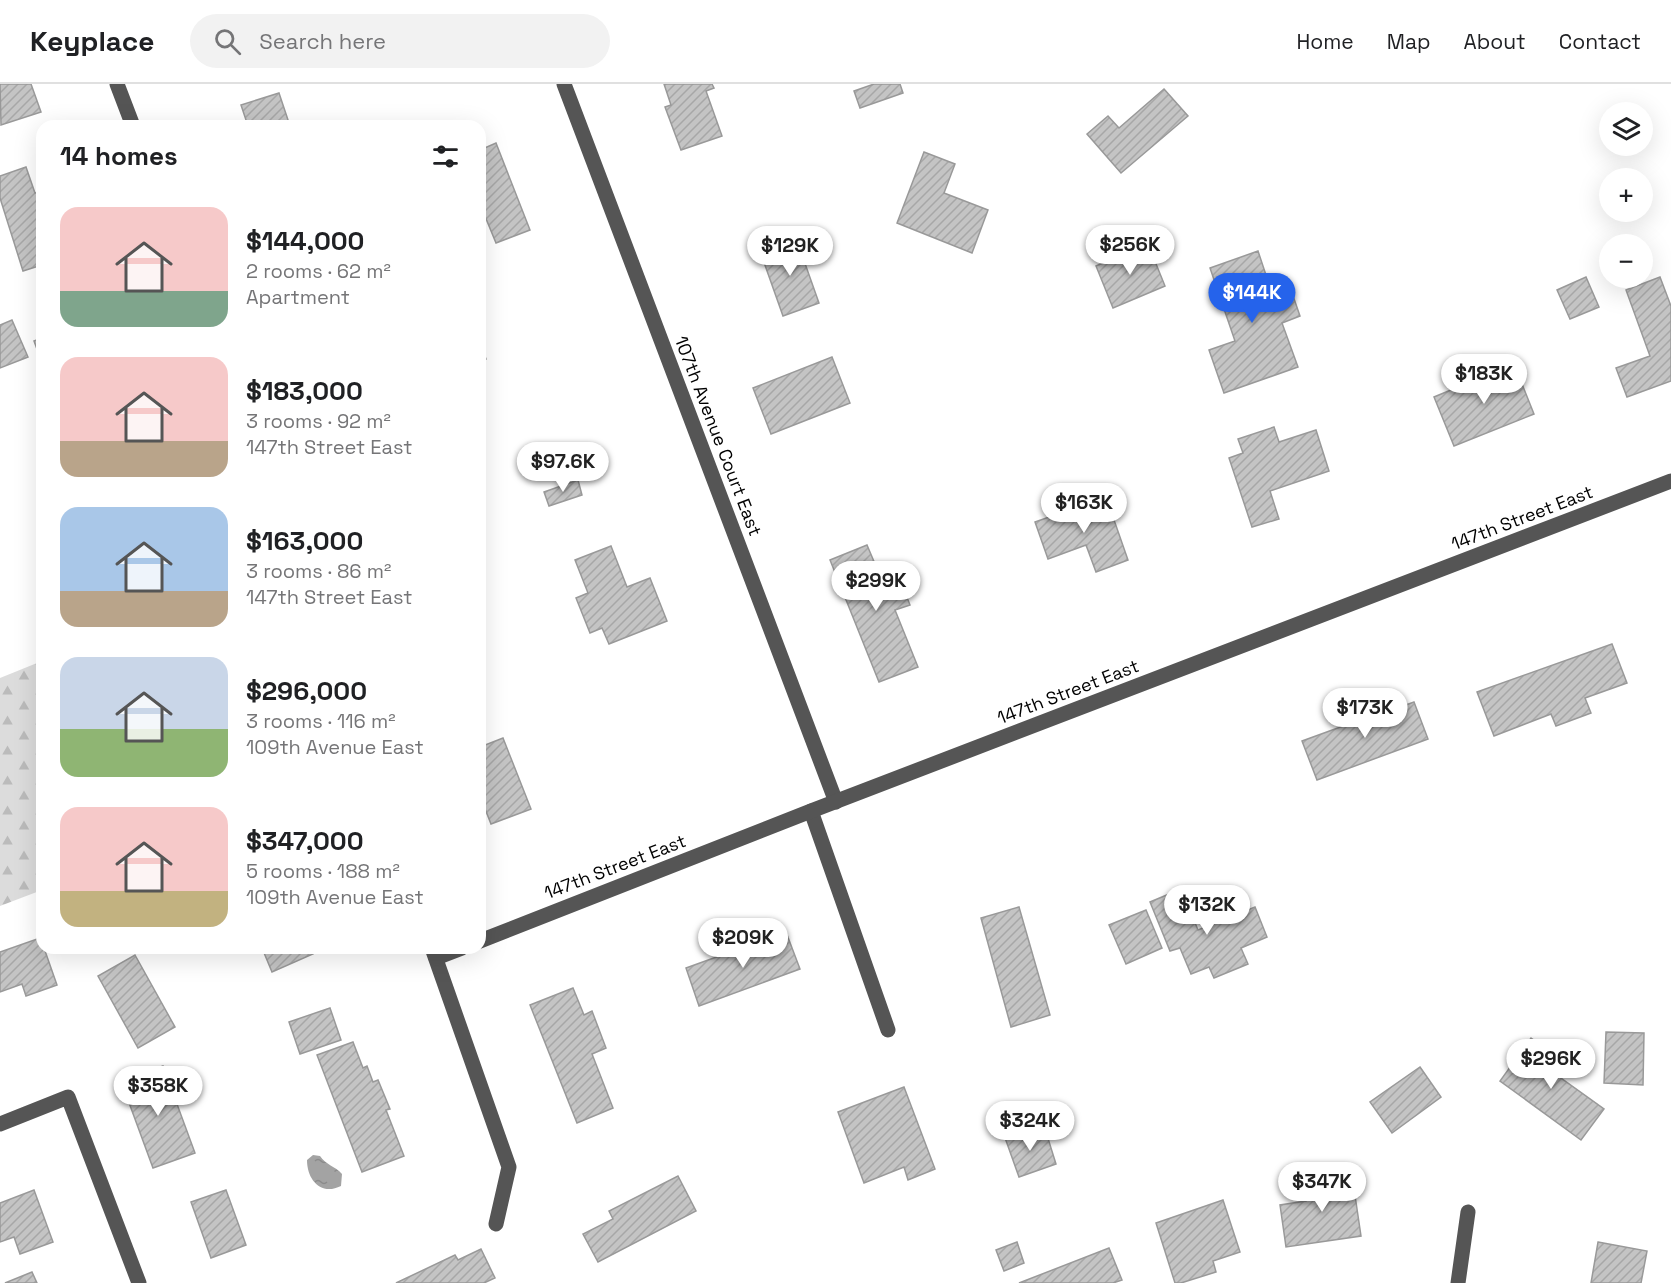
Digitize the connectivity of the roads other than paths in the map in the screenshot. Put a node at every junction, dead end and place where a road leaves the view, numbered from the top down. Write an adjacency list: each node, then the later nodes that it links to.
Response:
1 (117, 84): 3 (street)
2 (564, 84): 5 (street, 107th Avenue Court East)
3 (131, 120)
4 (1671, 481): 5 (street, 147th Street East)
5 (836, 801): 6 (street, 147th Street East)
6 (811, 811): 7 (street, 147th Street East); 9 (street)
7 (486, 939)
8 (434, 954): 12 (street)
9 (888, 1030)
10 (0, 1124): 13 (street)
11 (1468, 1212): 14 (street)
12 (496, 1224)
13 (139, 1283)
14 (1458, 1283)

